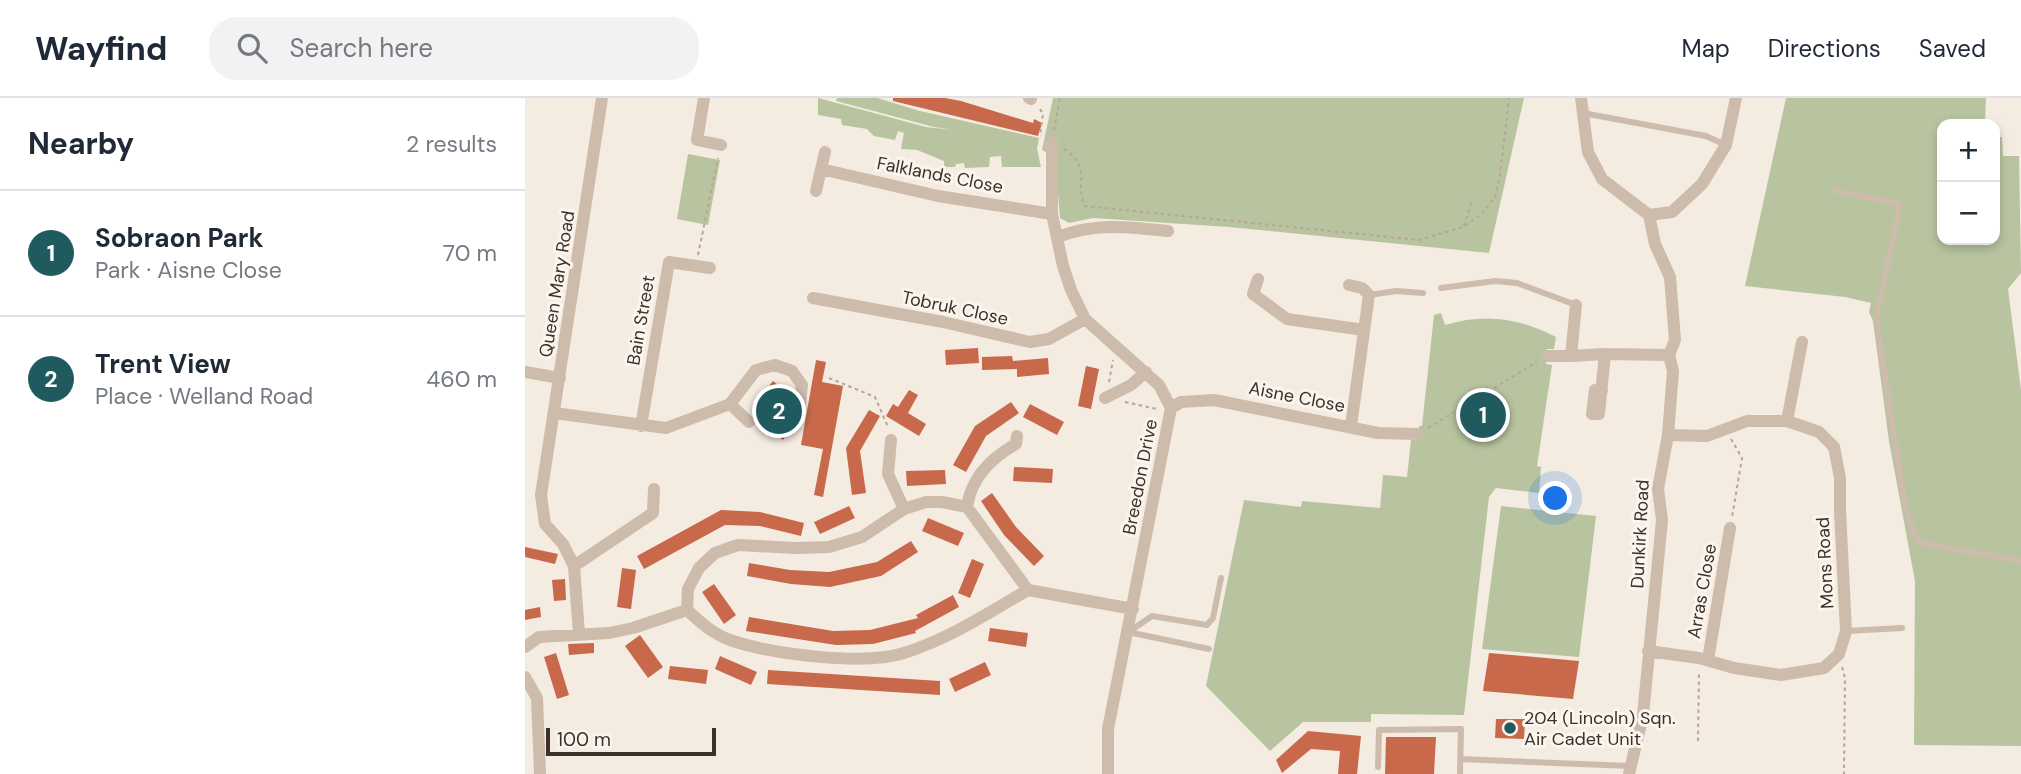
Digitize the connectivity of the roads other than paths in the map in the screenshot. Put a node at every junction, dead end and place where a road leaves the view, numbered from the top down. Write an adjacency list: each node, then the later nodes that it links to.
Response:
1 (602, 98): 34 (street, Queen Mary Road)
2 (704, 98): 7 (street)
3 (1581, 98): 5 (street)
4 (1736, 98): 8 (street)
5 (1583, 113): 8 (lane); 14 (street)
6 (1052, 141): 13 (street, Breedon Drive)
7 (721, 145)
8 (1726, 145): 14 (street)
9 (825, 152): 10 (street)
10 (821, 169): 11 (street); 13 (street, Falklands Close)
11 (816, 191)
12 (1836, 191): 53 (lane)
13 (1052, 214): 16 (street, Breedon Drive)
14 (1649, 215): 29 (street, Dunkirk Road)
15 (1168, 231): 16 (street)
16 (1058, 237): 25 (street, Breedon Drive)
17 (710, 268): 43 (street, Bain Street)
18 (1258, 279): 26 (street)
19 (1349, 285): 22 (street)
20 (1441, 288): 24 (lane)
21 (1423, 293): 22 (lane)
22 (1369, 295): 26 (street)
23 (813, 298): 25 (street, Tobruk Close)
24 (1576, 305): 31 (street)
25 (1084, 319): 33 (street, Breedon Drive)
26 (1364, 330): 44 (street)
27 (1802, 342): 41 (street)
28 (1605, 354): 29 (street); 31 (street); 35 (street)
29 (1669, 355): 46 (street, Dunkirk Road)
30 (1547, 356): 31 (street)
31 (1571, 356)
32 (525, 372): 34 (street)
33 (1146, 372): 36 (street); 39 (street, Breedon Drive)
34 (561, 377): 40 (street, Queen Mary Road)
35 (1602, 391)
36 (1105, 398)
37 (730, 404): 38 (street); 42 (street); 43 (street)
38 (800, 404)
39 (1171, 408): 44 (street, Aisne Close); 57 (street, Breedon Drive)
40 (554, 413): 43 (street); 54 (street, Queen Mary Road)
41 (1787, 421): 46 (street, Mons Road); 60 (street, Mons Road)
42 (749, 422)
43 (641, 426)
44 (1351, 426): 45 (street, Aisne Close)
45 (1418, 434)
46 (1668, 435): 65 (street, Dunkirk Road)
47 (1017, 436): 50 (street)
48 (891, 440): 51 (street)
49 (654, 489): 54 (street)
50 (967, 508): 51 (street); 56 (street)
51 (904, 509): 58 (street)
52 (1730, 528): 66 (street, Arras Close)
53 (2021, 562)
54 (574, 566): 62 (street, Queen Mary Road)
55 (1221, 578): 61 (lane)
56 (1027, 590): 57 (street); 58 (street)
57 (1133, 609): 61 (street, Breedon Drive)
58 (687, 610): 62 (street)
59 (1902, 628): 60 (lane)
60 (1846, 631): 66 (street, Mons Road)
61 (1128, 632): 64 (lane); 72 (street, Breedon Drive)
62 (579, 634): 63 (street)
63 (525, 647)
64 (1209, 649)
65 (1648, 651): 66 (street); 70 (street, Dunkirk Road)
66 (1703, 659)
67 (525, 677): 71 (street)
68 (1461, 759): 69 (lane); 70 (lane); 73 (lane)
69 (1378, 767)
70 (1630, 770)
71 (540, 774)
72 (1108, 774)
73 (1460, 774)

